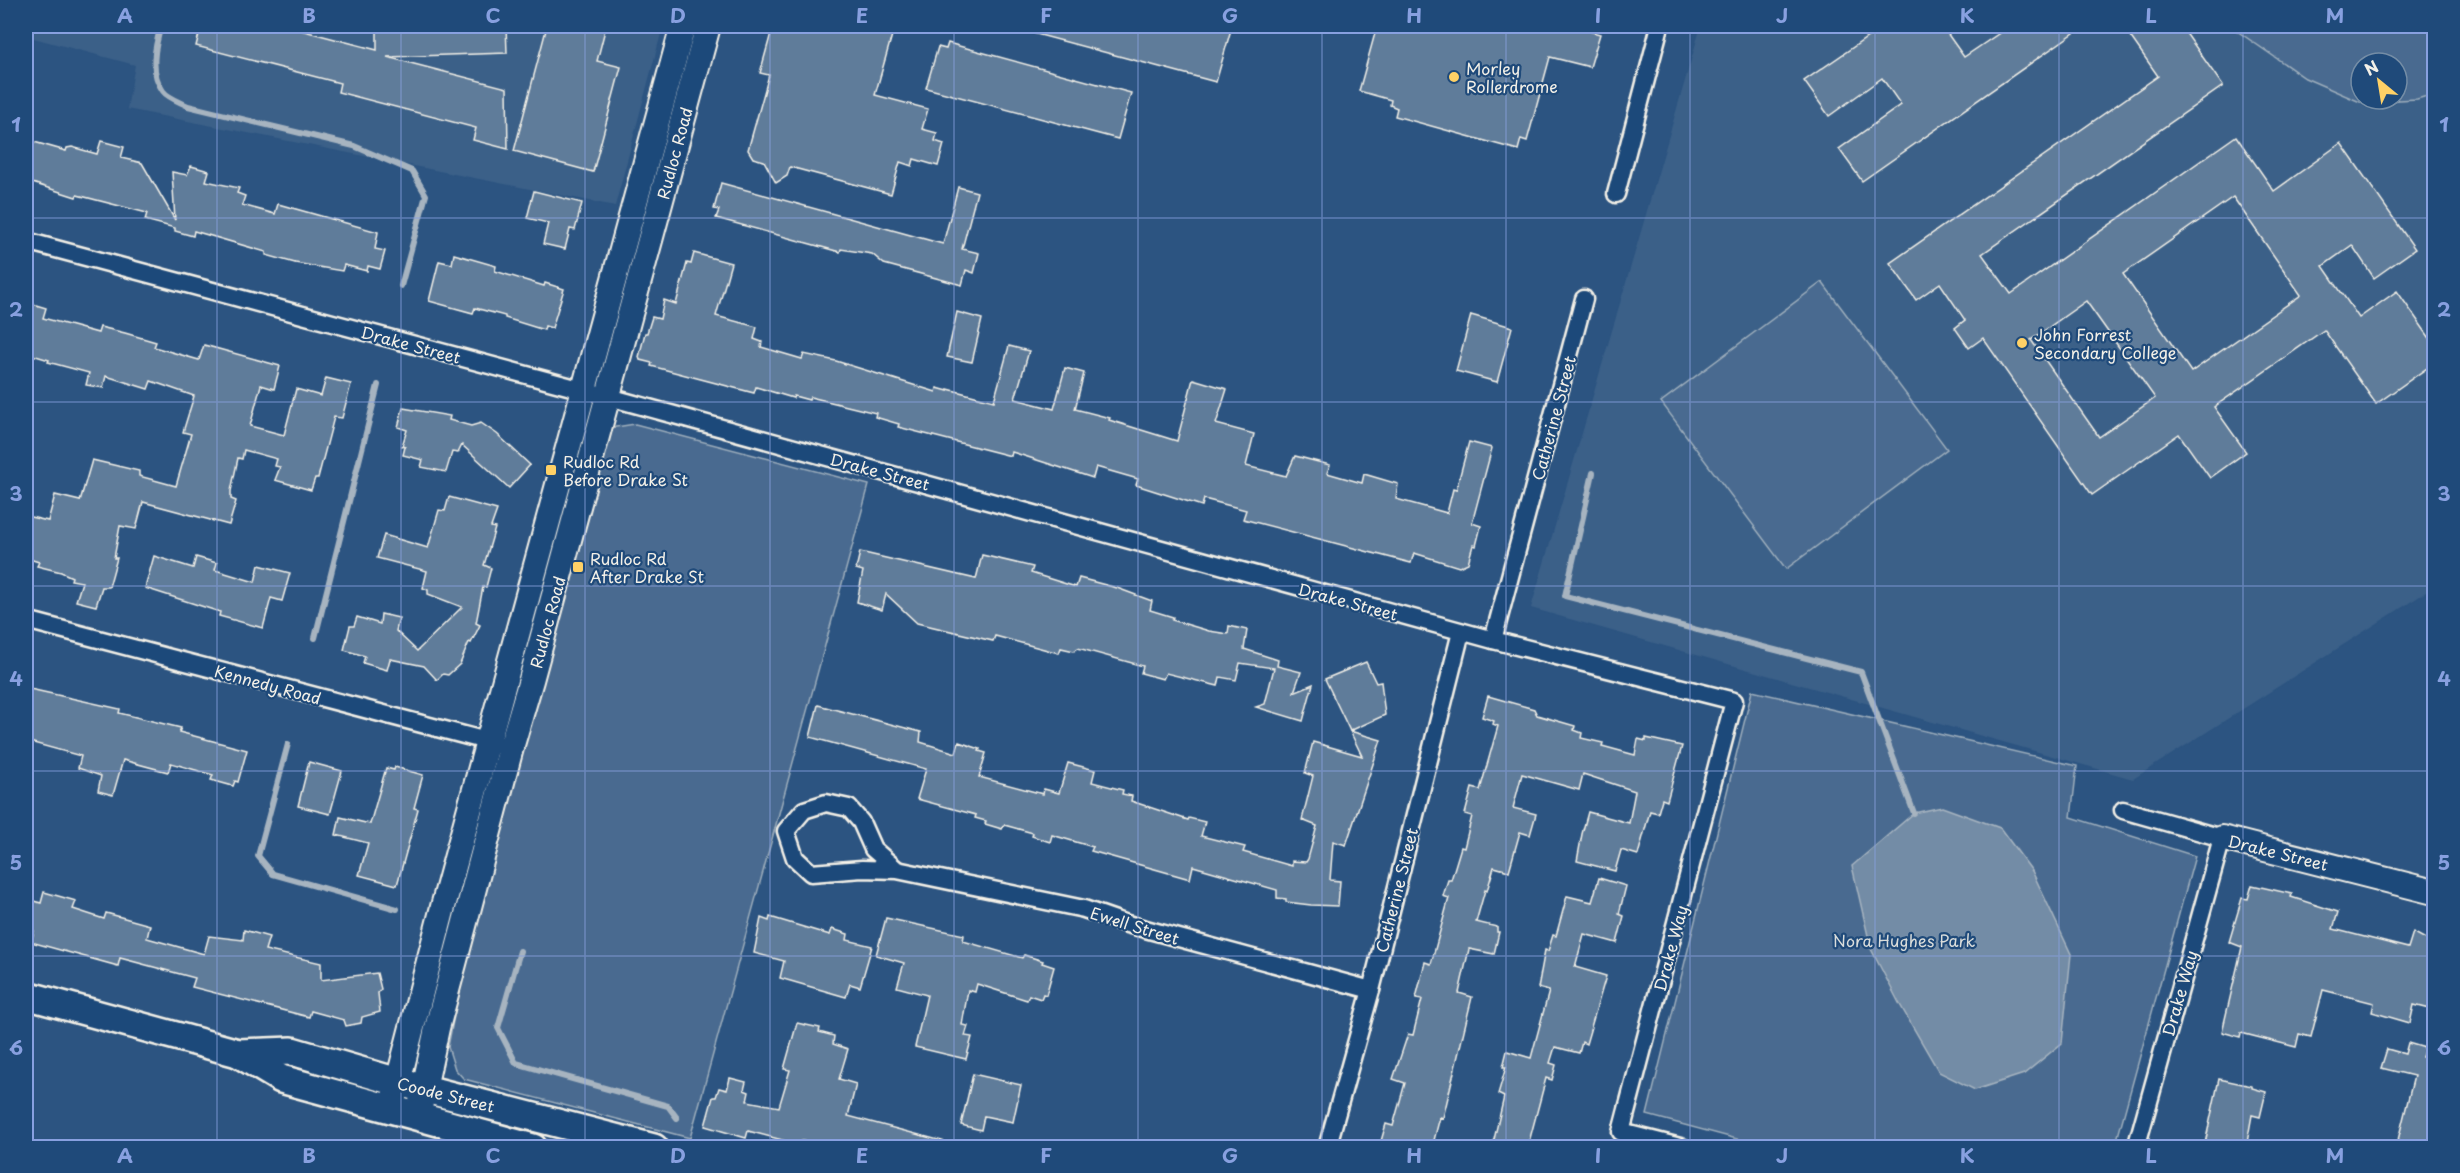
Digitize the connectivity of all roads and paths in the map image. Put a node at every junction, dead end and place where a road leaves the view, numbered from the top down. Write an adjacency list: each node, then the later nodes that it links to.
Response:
1 (683, 26): 7 (main road, Rudloc Road)
2 (708, 26): 8 (main road, Rudloc Road)
3 (1660, 26): 4 (street)
4 (1616, 194)
5 (26, 241): 7 (street, Drake Street)
6 (1584, 299): 11 (street, Catherine Street)
7 (583, 390): 8 (street, Drake Street); 13 (main road, Rudloc Road)
8 (609, 397): 10 (street, Drake Street); 13 (main road, Rudloc Road)
9 (26, 620): 13 (street, Kennedy Road)
10 (1461, 632): 11 (street, Drake Street); 18 (street, Catherine Street)
11 (1493, 640): 12 (street, Drake Street)
12 (1734, 701): 28 (street, Drake Way)
13 (500, 745): 21 (main road, Rudloc Road); 22 (main road, Rudloc Road)
14 (2123, 810): 15 (street, Drake Street)
15 (2222, 838): 17 (main road, Drake Street); 29 (street, Drake Way)
16 (897, 870): 16 (street, Ewell Street); 18 (street, Ewell Street)
17 (2434, 892)
18 (1371, 990): 27 (street, Catherine Street)
19 (26, 995): 20 (main road, Coode Street)
20 (238, 1053): 21 (main road, Coode Street); 23 (main road, Coode Street)
21 (398, 1082): 22 (main road, Coode Street); 23 (main road, Rudloc Road)
22 (425, 1089): 24 (main road, Rudloc Road); 26 (main road, Coode Street)
23 (391, 1109): 24 (main road, Coode Street)
24 (418, 1116): 25 (main road, Coode Street)
25 (533, 1148)
26 (654, 1148)
27 (1327, 1148)
28 (1684, 1148)
29 (2136, 1148)

